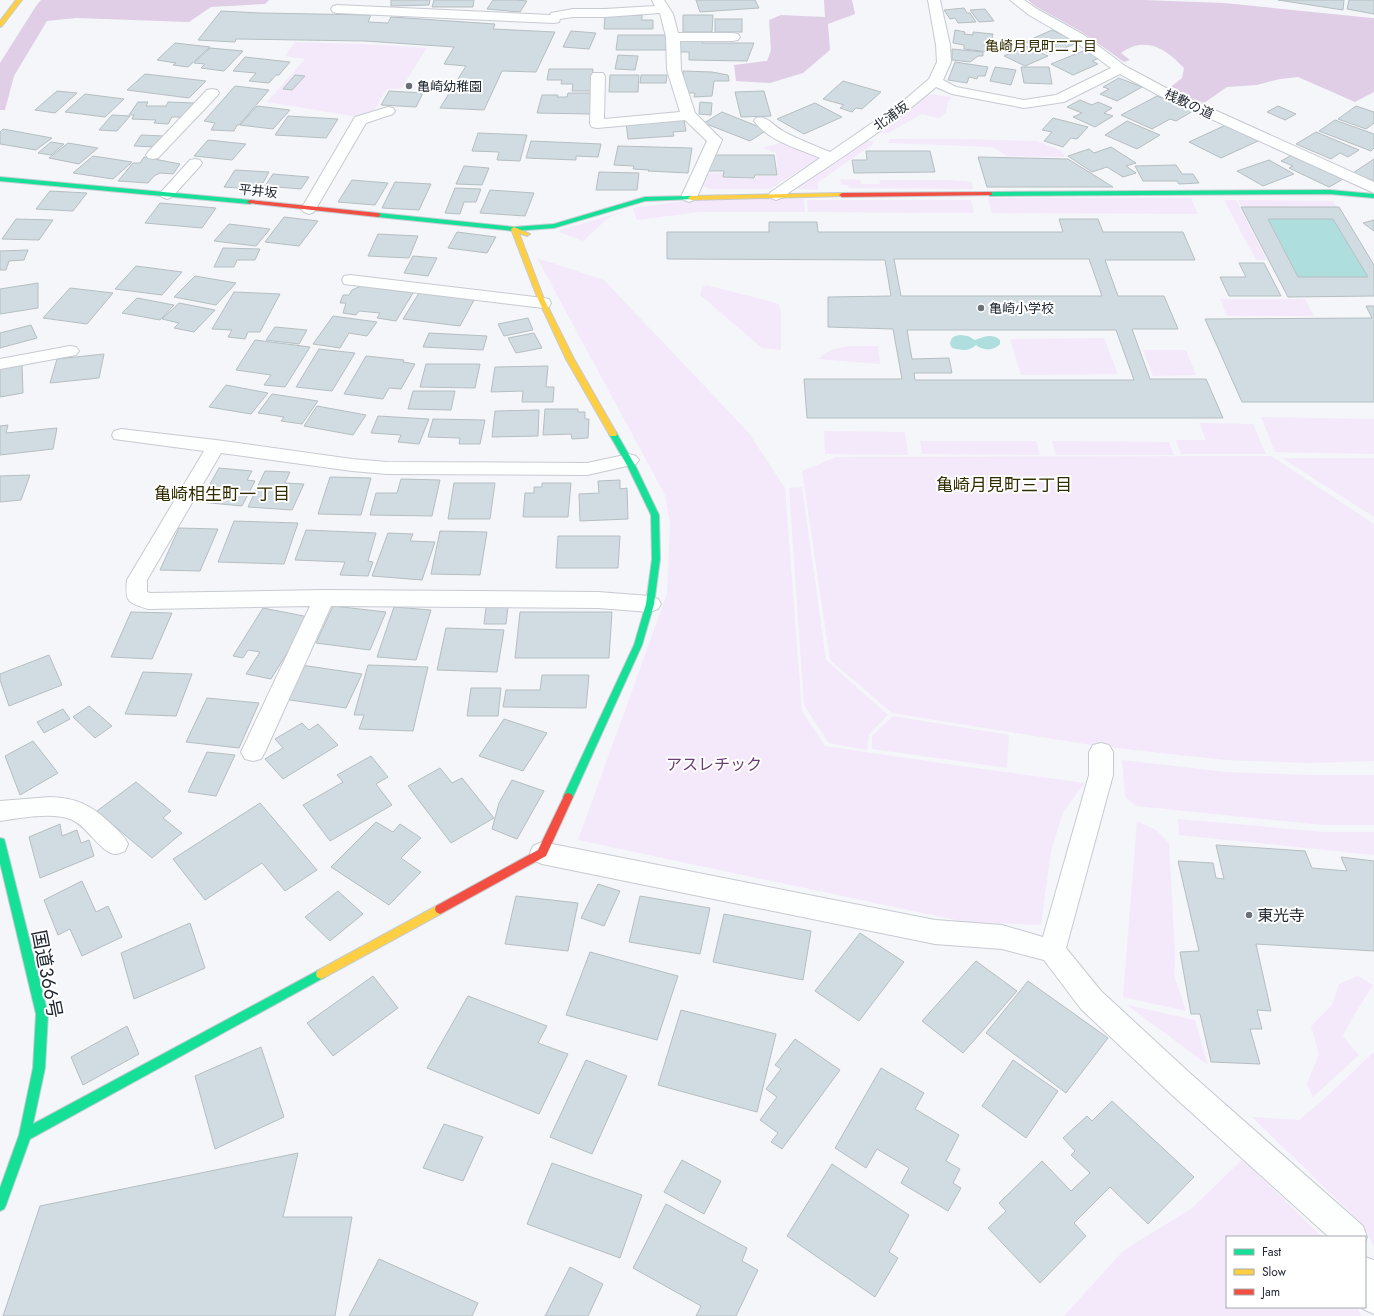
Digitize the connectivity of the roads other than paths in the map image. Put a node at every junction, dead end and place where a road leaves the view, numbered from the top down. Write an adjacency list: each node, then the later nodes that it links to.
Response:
1 (19, 0): 6 (main road)
2 (934, 0): 11 (street, 北浦坂)
3 (1016, 0): 9 (street, 桟敷の道)
4 (660, 5): 5 (street); 7 (street)
5 (337, 9)
6 (0, 25)
7 (674, 37): 8 (street); 14 (street)
8 (733, 37)
9 (1120, 69): 11 (street); 20 (street, 桟敷の道)
10 (598, 76): 14 (street)
11 (935, 81): 17 (street, 北浦坂)
12 (212, 93): 16 (street)
13 (388, 111): 25 (street)
14 (688, 115): 24 (street)
15 (761, 121): 17 (street)
16 (153, 155)
17 (832, 158): 22 (street, 北浦坂)
18 (195, 163): 21 (street)
19 (0, 179): 21 (main road, 平井坂)
20 (1374, 188)
21 (166, 194): 25 (main road, 平井坂)
22 (776, 195): 23 (main road); 24 (main road)
23 (1374, 196)
24 (689, 197): 26 (main road)
25 (309, 209): 26 (main road, 平井坂)
26 (514, 230): 27 (main road); 29 (main road)
27 (535, 236)
28 (350, 280): 29 (street)
29 (543, 303): 34 (main road)
30 (70, 351): 31 (street)
31 (0, 364)
32 (121, 435): 33 (street)
33 (216, 446): 34 (street); 35 (street)
34 (629, 460): 36 (main road)
35 (324, 598): 36 (street); 37 (street)
36 (650, 604): 42 (main road)
37 (253, 752)
38 (1101, 752): 43 (street)
39 (0, 811): 41 (street)
40 (0, 842): 44 (main road, 国道366号)
41 (116, 844)
42 (542, 853): 43 (street); 44 (main road)
43 (1052, 951): 46 (street)
44 (24, 1135): 45 (main road, 国道366号)
45 (0, 1205)
46 (1351, 1236)
47 (1366, 1275): 48 (street)
48 (1374, 1298)

